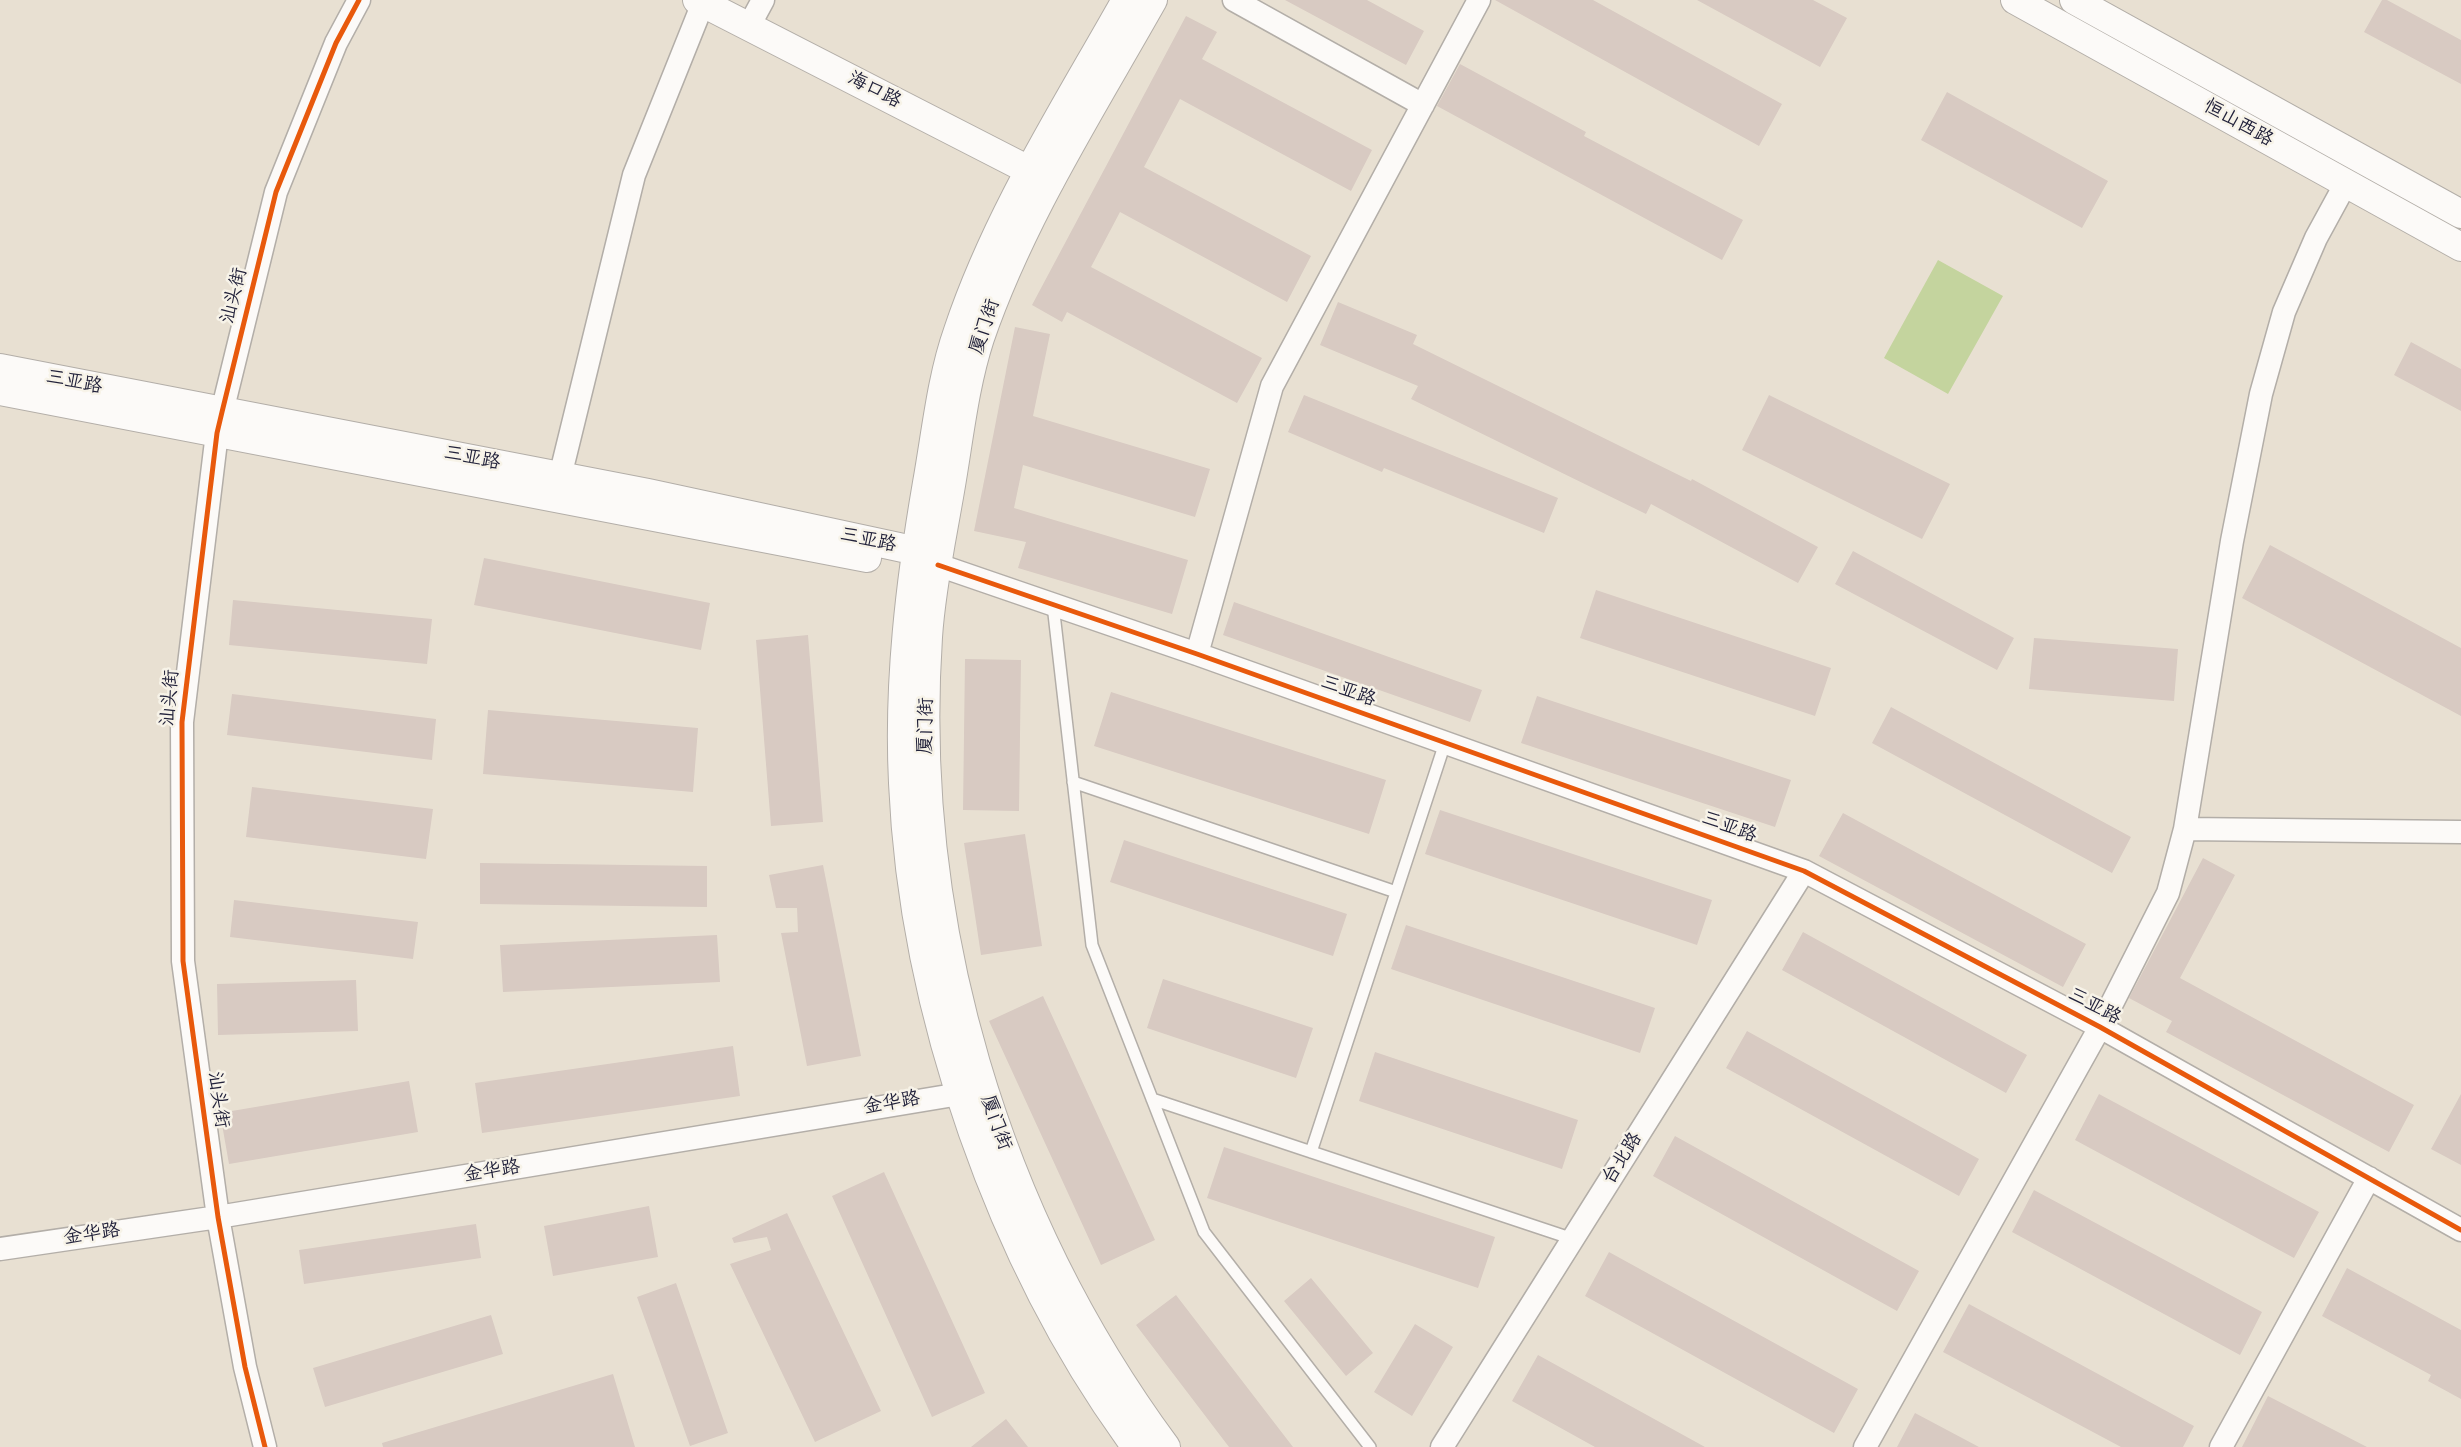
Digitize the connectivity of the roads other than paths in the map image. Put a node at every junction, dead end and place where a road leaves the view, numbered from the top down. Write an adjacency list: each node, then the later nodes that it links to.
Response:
1 (359, 0): 18 (street, 汕头街)
2 (763, 0): 10 (street)
3 (1126, 0): 12 (main road, 厦门街)
4 (1153, 0): 12 (main road, 厦门街)
5 (1234, 0): 11 (street)
6 (1480, 0): 11 (street)
7 (2015, 0): 13 (main road, 恒山西路)
8 (2074, 0): 14 (main road, 恒山西路)
9 (700, 2): 10 (main road, 海口路); 19 (street)
10 (749, 26): 12 (main road, 海口路)
11 (1422, 105): 22 (street)
12 (1041, 176): 20 (main road, 厦门街)
13 (2346, 183): 15 (main road, 恒山西路); 25 (street)
14 (2461, 214)
15 (2461, 247)
16 (0, 368): 18 (main road, 三亚路)
17 (0, 391): 18 (main road, 三亚路)
18 (219, 422): 19 (main road, 三亚路); 34 (street, 汕头街)
19 (556, 487): 20 (main road, 三亚路)
20 (923, 561): 21 (street, 三亚路); 30 (main road, 厦门街)
21 (1053, 605): 22 (street, 三亚路); 24 (lane)
22 (1197, 654): 23 (street, 三亚路)
23 (1444, 743): 27 (street, 三亚路); 28 (lane)
24 (1073, 782): 28 (lane); 31 (lane)
25 (2185, 829): 26 (street); 29 (street)
26 (2461, 832)
27 (1804, 871): 29 (street, 三亚路); 36 (street, 台北路)
28 (1396, 892): 32 (lane)
29 (2100, 1027): 33 (street, 三亚路); 43 (street)
30 (972, 1091): 34 (street, 金华路); 39 (main road, 厦门街); 40 (main road, 厦门街)
31 (1152, 1099): 32 (lane); 41 (lane)
32 (1311, 1152): 36 (lane)
33 (2368, 1178): 35 (street, 三亚路); 44 (street)
34 (218, 1217): 37 (street, 金华路); 38 (street, 汕头街)
35 (2461, 1230)
36 (1573, 1239): 42 (street, 台北路)
37 (0, 1249)
38 (265, 1447)
39 (1136, 1447)
40 (1166, 1447)
41 (1370, 1447)
42 (1442, 1447)
43 (1865, 1447)
44 (2220, 1447)

